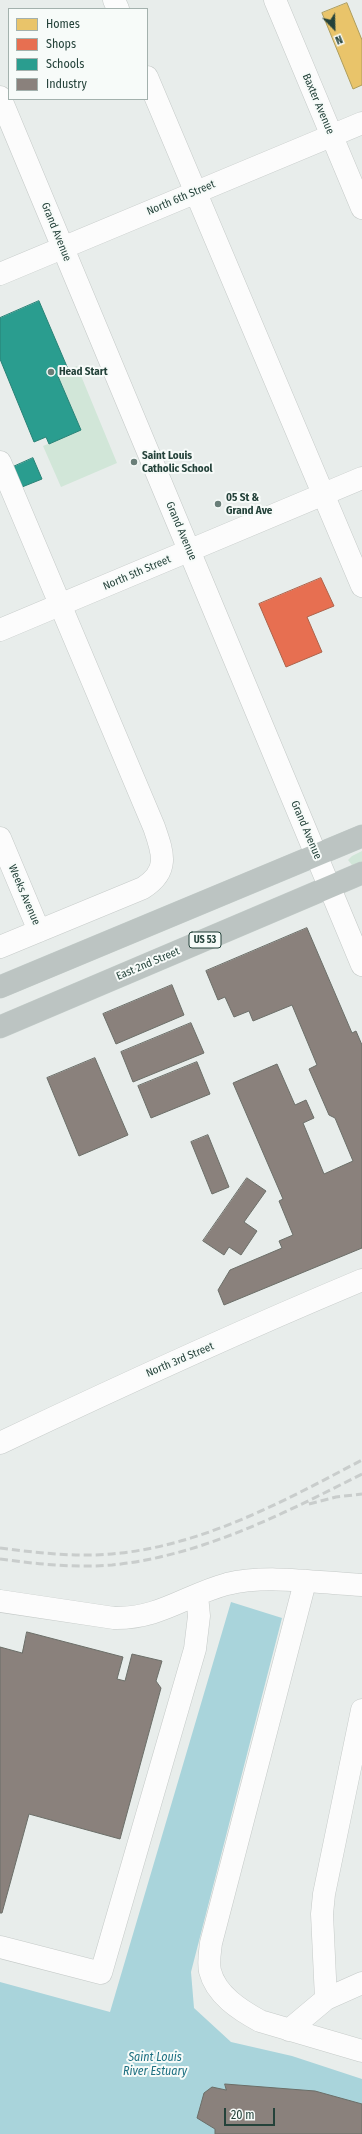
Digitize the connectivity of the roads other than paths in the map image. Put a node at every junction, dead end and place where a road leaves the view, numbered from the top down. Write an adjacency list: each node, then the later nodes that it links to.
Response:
1 (275, 0): 5 (street, Baxter Avenue)
2 (148, 79): 6 (street)
3 (0, 97): 8 (street, Grand Avenue)
4 (362, 123): 5 (street, North 6th Street)
5 (331, 135): 6 (street, North 6th Street); 7 (street, Baxter Avenue)
6 (196, 192): 8 (street, North 6th Street); 12 (street)
7 (362, 208)
8 (62, 248): 9 (street, North 6th Street); 13 (street, Grand Avenue)
9 (0, 274)
10 (0, 462): 15 (street)
11 (362, 478): 12 (street, North 5th Street)
12 (323, 495): 13 (street, North 5th Street); 14 (street)
13 (189, 551): 15 (street, North 5th Street); 19 (street, Grand Avenue)
14 (362, 586)
15 (60, 605): 16 (street, North 5th Street); 22 (street)
16 (0, 630)
17 (362, 836): 19 (highway)
18 (0, 838): 22 (street, Weeks Avenue)
19 (316, 856): 21 (street, Grand Avenue); 25 (highway)
20 (362, 873): 21 (highway, East 2nd Street / US 53)
21 (329, 887): 24 (street, Grand Avenue); 26 (highway, East 2nd Street / US 53)
22 (39, 931): 23 (street)
23 (0, 947)
24 (362, 965)
25 (0, 987)
26 (0, 1027)
27 (362, 1280): 28 (street, North 3rd Street)
28 (0, 1443)
29 (305, 1582): 30 (street); 31 (street); 37 (street)
30 (362, 1586)
31 (198, 1595): 32 (street); 34 (street)
32 (0, 1601)
33 (362, 1710): 36 (street)
34 (0, 1947)
35 (362, 1983): 36 (street)
36 (326, 1999): 37 (street)
37 (289, 2030): 38 (street)
38 (362, 2051)

